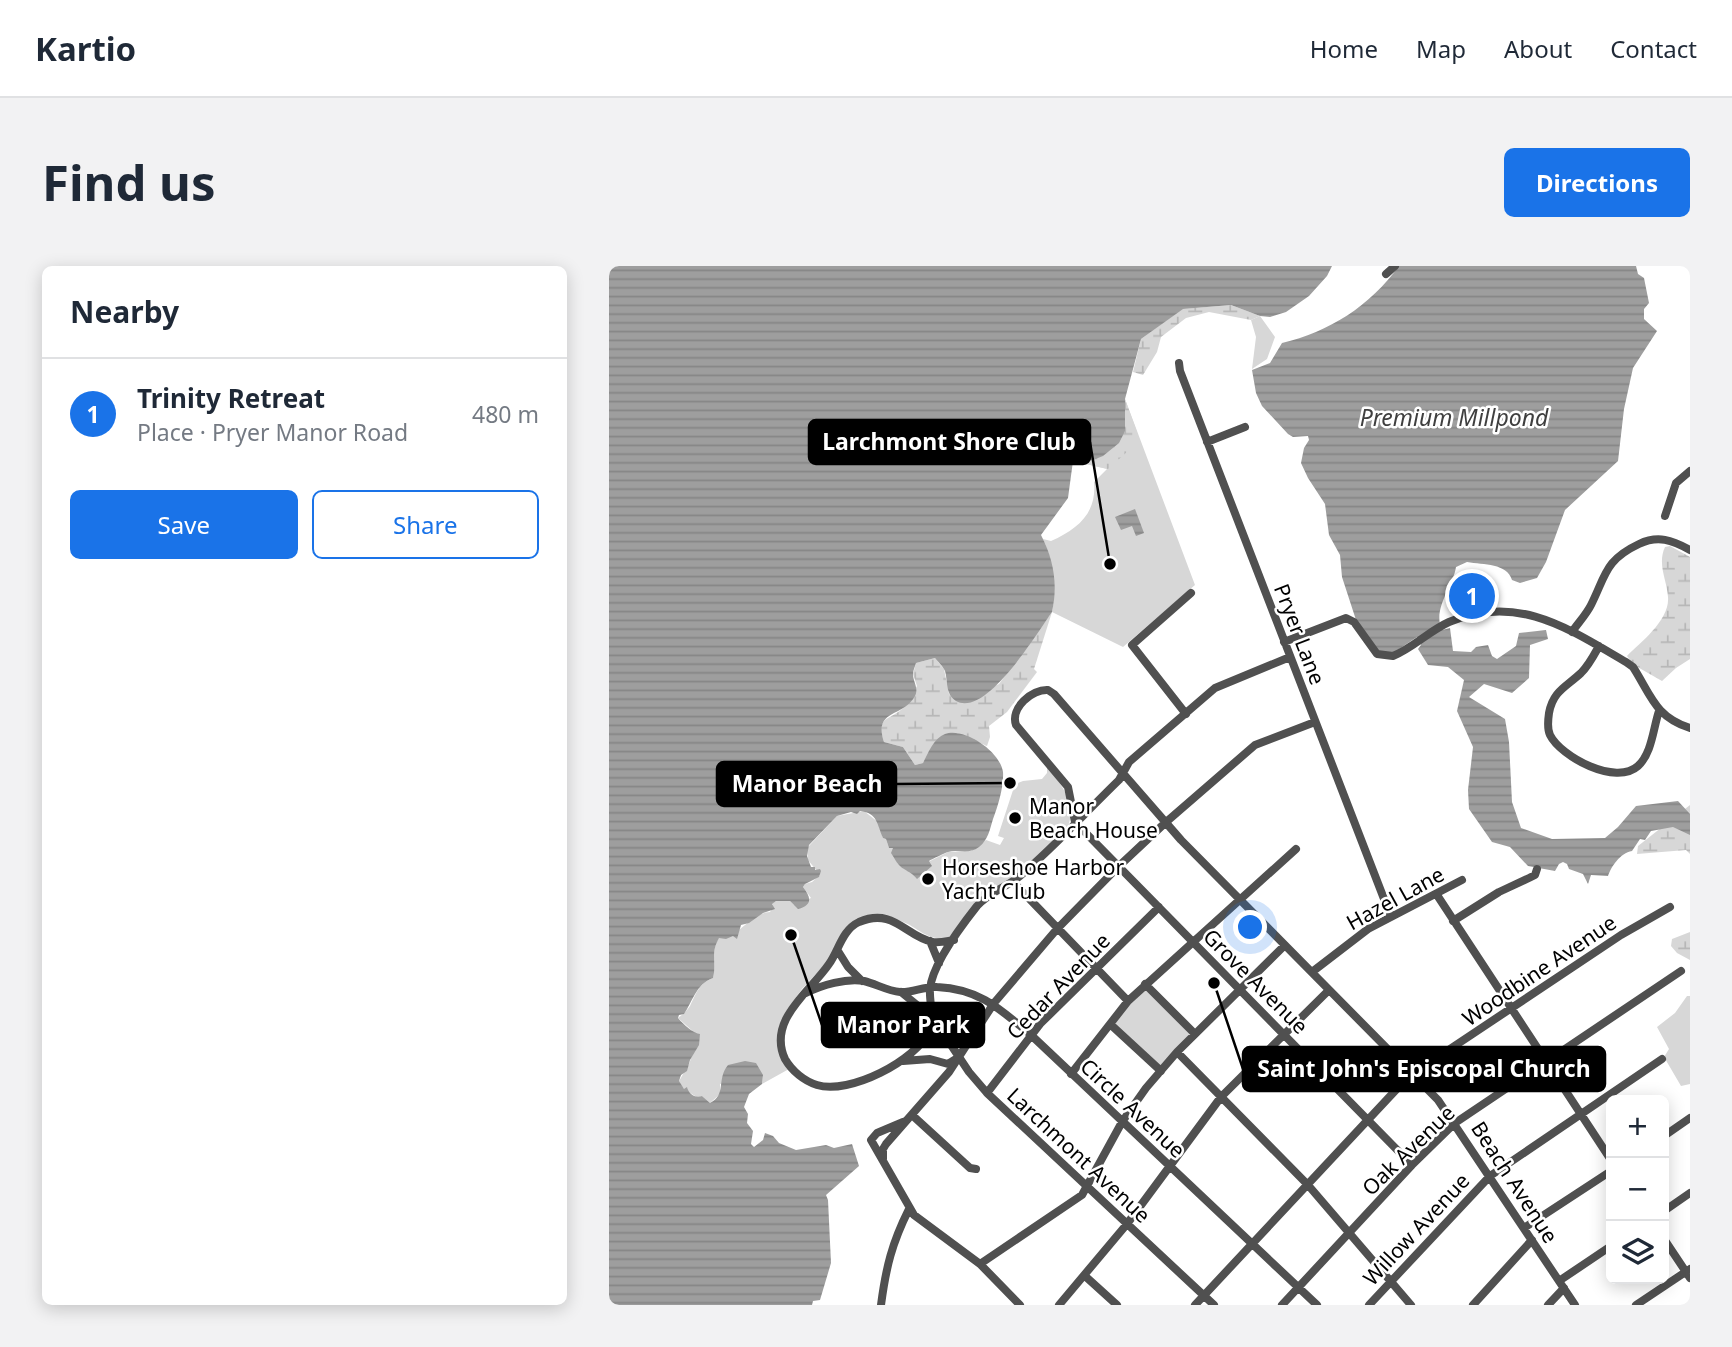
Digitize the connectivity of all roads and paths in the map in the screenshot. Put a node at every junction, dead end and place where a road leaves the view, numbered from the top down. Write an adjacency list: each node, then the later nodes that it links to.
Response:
1 (1395, 266): 2 (street)
2 (1386, 274)
3 (1179, 363): 5 (street, Pryer Lane)
4 (1245, 427): 5 (street)
5 (1207, 442): 11 (street, Pryer Lane)
6 (1690, 471): 7 (street)
7 (1665, 516)
8 (1690, 550): 10 (street)
9 (1191, 593): 15 (street)
10 (1572, 632): 11 (street); 12 (street)
11 (1284, 642): 13 (street, Pryer Lane)
12 (1599, 646): 14 (street); 14 (street)
13 (1290, 657): 15 (street); 16 (street, Pryer Lane)
14 (1659, 712): 17 (street)
15 (1186, 714): 18 (street)
16 (1315, 722): 20 (street); 30 (street, Pryer Lane)
17 (1690, 728)
18 (1122, 774): 19 (street); 19 (street, Beach Avenue); 20 (street, Beach Avenue)
19 (1075, 822): 22 (street, Grove Avenue); 25 (street)
20 (1165, 823): 22 (street); 27 (street, Beach Avenue)
21 (1296, 849): 27 (street)
22 (1118, 867): 29 (street, Grove Avenue); 32 (street)
23 (1537, 869): 31 (street)
24 (1462, 880): 26 (street, Hazel Lane)
25 (1013, 882): 32 (street); 33 (street)
26 (1437, 895): 30 (street, Hazel Lane); 31 (street)
27 (1238, 900): 35 (street); 36 (street, Beach Avenue)
28 (1670, 906): 51 (street, Woodbine Avenue)
29 (1159, 907): 35 (street, Grove Avenue); 39 (street, Cedar Avenue)
30 (1391, 917): 41 (street, Hazel Lane)
31 (1453, 921): 51 (street)
32 (1057, 929): 39 (street); 50 (street)
33 (954, 940): 34 (street); 38 (street)
34 (929, 942): 37 (street); 38 (street)
35 (1193, 942): 43 (street); 45 (street, Grove Avenue)
36 (1285, 945): 41 (street, Beach Avenue); 45 (street)
37 (838, 951): 42 (street); 48 (street)
38 (939, 963): 44 (street)
39 (1096, 968): 49 (street); 56 (street, Cedar Avenue)
40 (1681, 971): 61 (street, Oak Avenue)
41 (1312, 972): 46 (street, Beach Avenue)
42 (863, 981): 47 (street, Circle Avenue); 48 (street, Circle Avenue)
43 (1145, 984): 49 (street); 54 (street)
44 (930, 987): 47 (street, Circle Avenue); 50 (street, Circle Avenue); 52 (street)
45 (1239, 989): 54 (street); 55 (street, Grove Avenue)
46 (1329, 989): 55 (street); 64 (street, Beach Avenue)
47 (901, 992): 52 (street, Circle Avenue)
48 (803, 994): 60 (street)
49 (1128, 1001): 53 (street)
50 (994, 1003): 56 (street, Circle Avenue); 58 (street)
51 (1512, 1010): 61 (street); 64 (street, Woodbine Avenue)
52 (933, 1018): 58 (street, Larchmont Avenue); 60 (street)
53 (1110, 1024): 62 (street); 63 (street)
54 (1195, 1034): 57 (street)
55 (1284, 1034): 66 (street); 70 (street, Grove Avenue)
56 (1031, 1035): 63 (street, Circle Avenue); 65 (street, Cedar Avenue)
57 (1177, 1052): 62 (street); 66 (street)
58 (959, 1058): 60 (street); 65 (street, Larchmont Avenue); 68 (street)
59 (1663, 1059): 67 (street, Willow Avenue)
60 (903, 1060)
61 (1547, 1062): 67 (street); 72 (street, Oak Avenue)
62 (1161, 1071): 71 (street)
63 (1071, 1074): 71 (street, Circle Avenue)
64 (1413, 1074): 70 (street, Woodbine Avenue); 72 (street, Beach Avenue)
65 (987, 1093): 82 (street, Larchmont Avenue)
66 (1221, 1097): 77 (street); 81 (street)
67 (1582, 1115): 74 (street); 80 (street, Willow Avenue)
68 (909, 1118): 75 (street); 75 (street); 78 (street)
69 (1690, 1118): 73 (street)
70 (1369, 1120): 76 (street, Grove Avenue); 81 (street, Woodbine Avenue)
71 (1122, 1122): 77 (street, Circle Avenue); 82 (street)
72 (1455, 1123): 76 (street, Oak Avenue); 80 (street, Beach Avenue)
73 (1669, 1133)
74 (1610, 1158)
75 (883, 1159): 85 (street)
76 (1412, 1165): 88 (street, Oak Avenue)
77 (1170, 1167): 86 (street); 90 (street, Circle Avenue)
78 (976, 1169)
79 (1606, 1174): 87 (street)
80 (1490, 1176): 87 (street, Beach Avenue); 96 (street, Willow Avenue)
81 (1308, 1185): 88 (street); 90 (street, Woodbine Avenue)
82 (1088, 1186): 86 (street, Larchmont Avenue); 93 (street)
83 (1690, 1193): 84 (street)
84 (1669, 1208)
85 (909, 1209): 93 (street); 100 (street)
86 (1127, 1224): 95 (street); 99 (street, Larchmont Avenue)
87 (1524, 1228): 89 (street, Beach Avenue)
88 (1350, 1233): 96 (street); 98 (street, Oak Avenue)
89 (1532, 1240): 97 (street, Beach Avenue); 110 (street)
90 (1253, 1244): 98 (street, Circle Avenue); 99 (street, Woodbine Avenue)
91 (1669, 1246): 94 (street)
92 (1606, 1250): 97 (street)
93 (980, 1264): 101 (street)
94 (1689, 1273): 113 (street)
95 (1085, 1276): 102 (street); 103 (street)
96 (1391, 1281): 108 (street, Willow Avenue); 109 (street)
97 (1562, 1285): 111 (street); 112 (street, Beach Avenue)
98 (1298, 1287): 106 (street, Oak Avenue); 107 (street, Circle Avenue)
99 (1205, 1296): 104 (street, Woodbine Avenue); 105 (street, Larchmont Avenue)
100 (881, 1305)
101 (1020, 1305)
102 (1059, 1305)
103 (1117, 1305)
104 (1195, 1305)
105 (1214, 1305)
106 (1282, 1305)
107 (1317, 1305)
108 (1369, 1305)
109 (1411, 1305)
110 (1473, 1305)
111 (1548, 1305)
112 (1576, 1305)
113 (1636, 1305)

